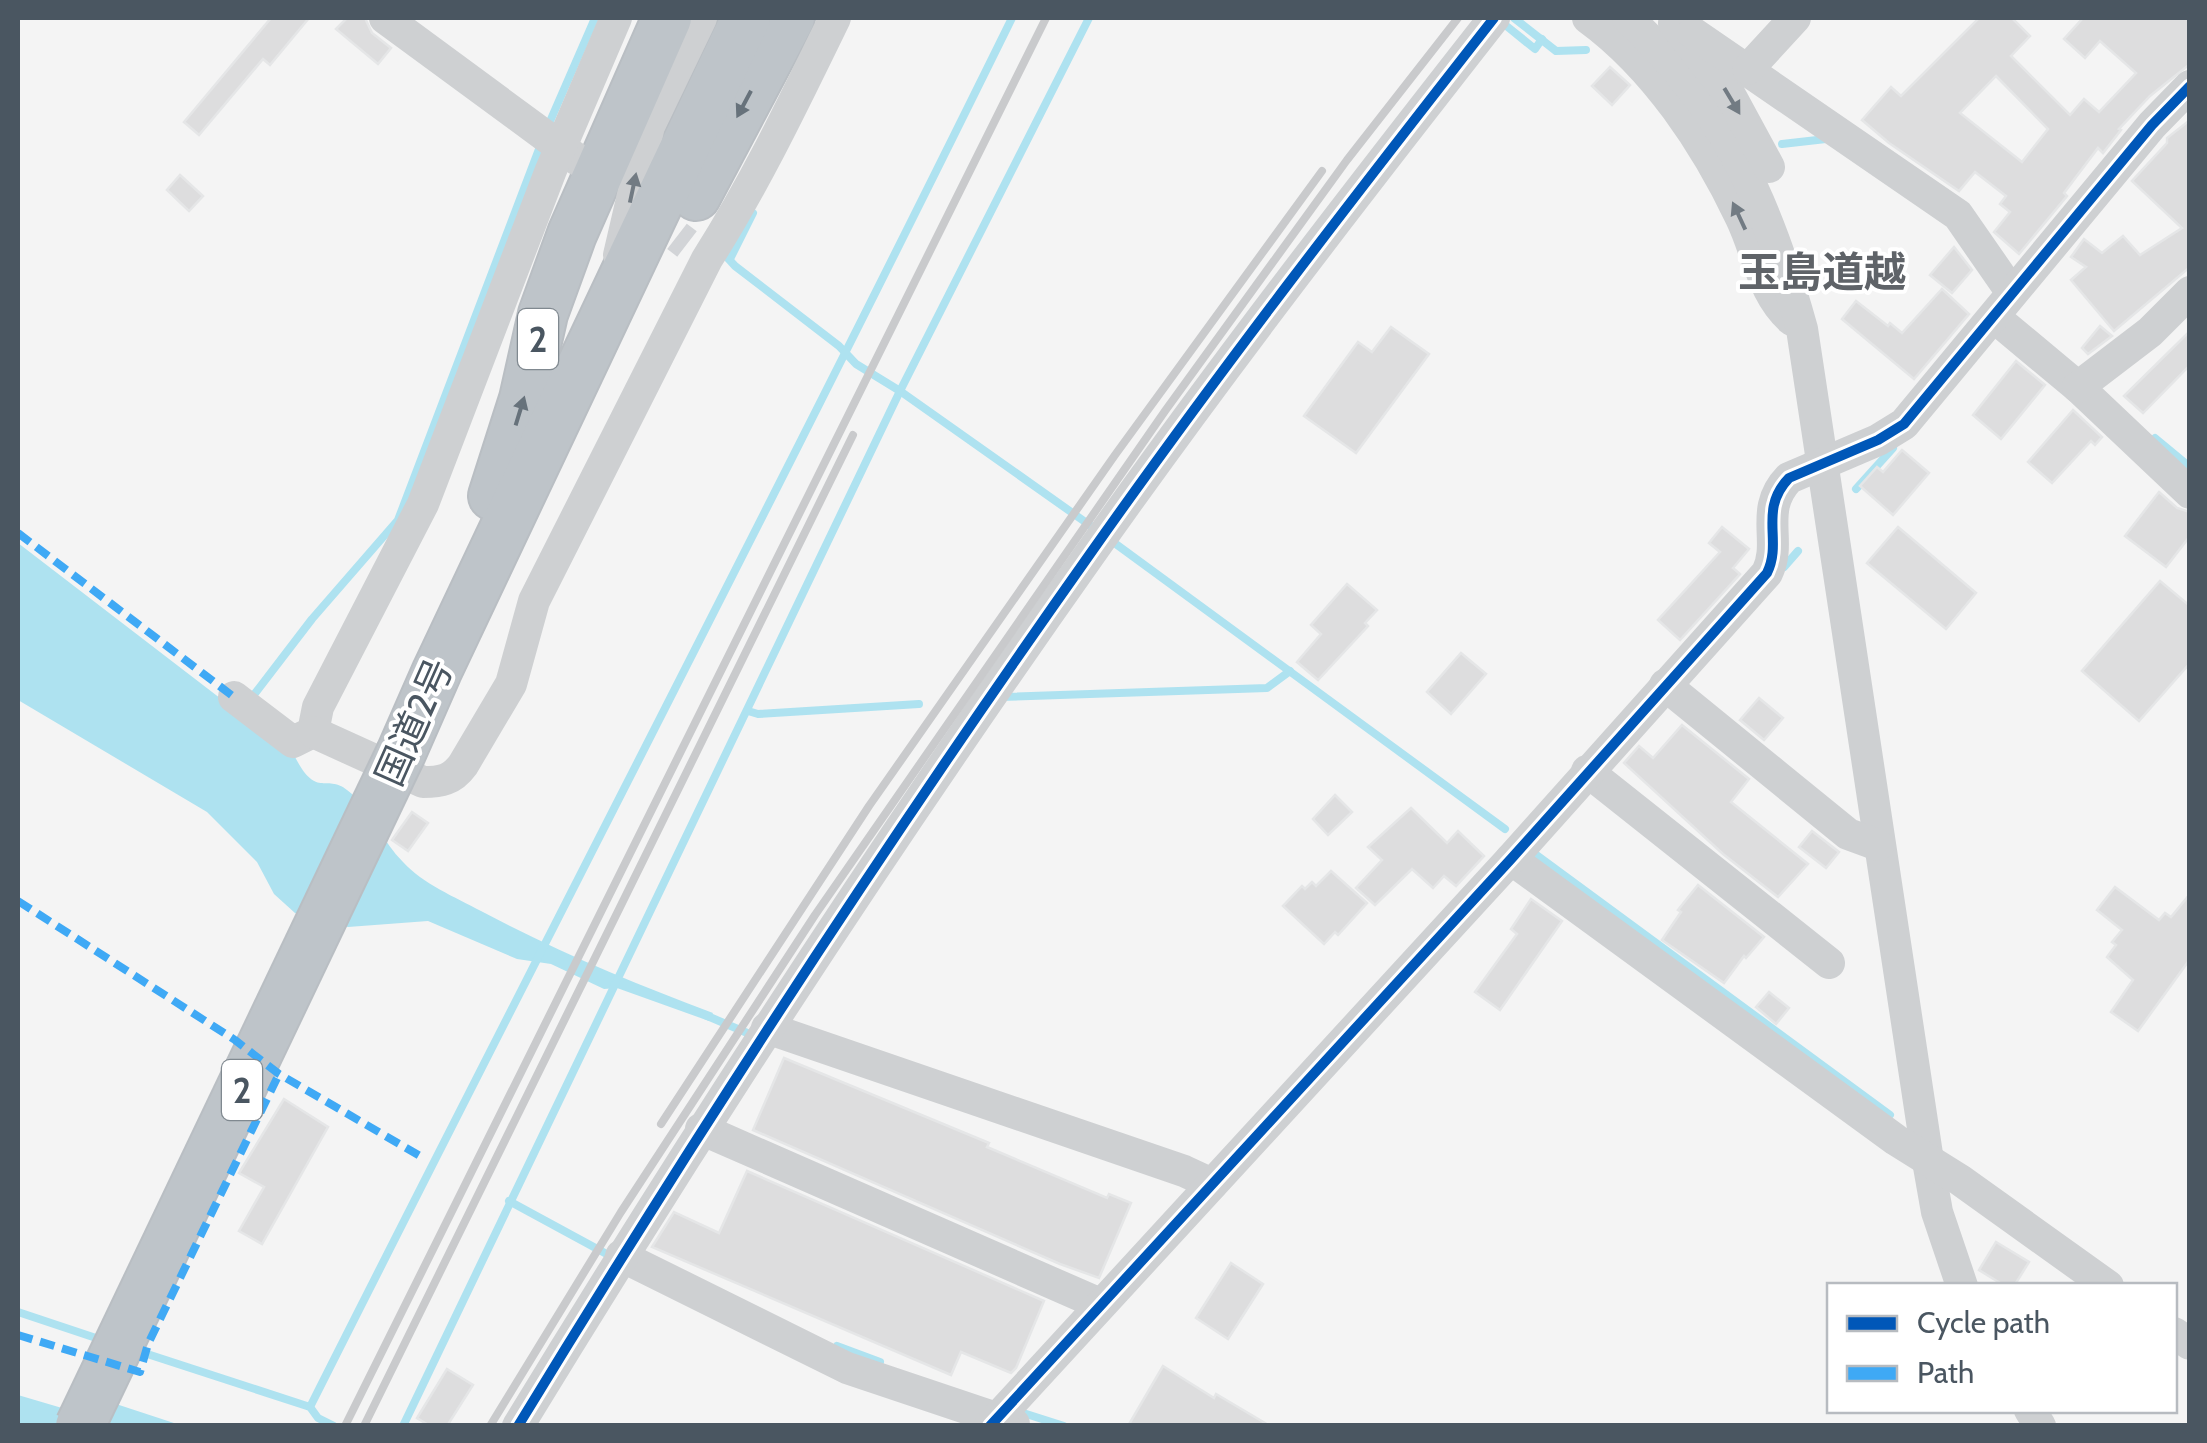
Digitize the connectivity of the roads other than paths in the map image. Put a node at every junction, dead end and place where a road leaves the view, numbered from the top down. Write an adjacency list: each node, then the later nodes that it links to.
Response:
1 (385, 18): 15 (street)
2 (616, 18): 15 (street)
3 (667, 18): 24 (highway, 2, one-way to 3)
4 (702, 18): 18 (street, one-way to 4)
5 (746, 18): 18 (highway, 国道2号 / 2)
6 (790, 18): 23 (highway, 2, one-way to 23)
7 (835, 18): 27 (street)
8 (1494, 18): 32 (street)
9 (1588, 18): 19 (street, one-way to 9)
10 (1628, 18): 19 (street)
11 (1796, 18): 13 (street)
12 (1671, 20): 13 (street); 19 (street, one-way to 19)
13 (1748, 68): 17 (street)
14 (2190, 86): 17 (street)
15 (559, 146): 27 (street)
16 (2190, 292): 20 (street)
17 (2003, 305): 20 (street); 21 (street)
18 (605, 318): 23 (highway, 国道2号 / 2)
19 (1802, 329): 21 (street)
20 (2078, 387): 22 (street)
21 (1824, 463): 25 (street); 29 (street)
22 (2190, 493)
23 (520, 497): 24 (highway, 国道2号 / 2)
24 (437, 671): 41 (highway, 国道2号 / 2, bridge)
25 (1671, 690): 28 (street); 29 (street)
26 (243, 703): 27 (street)
27 (313, 732)
28 (1593, 776): 30 (street); 31 (street)
29 (1878, 845): 34 (street)
30 (1520, 866): 34 (street); 35 (street)
31 (1829, 962)
32 (769, 1034): 33 (street); 35 (street)
33 (708, 1132): 36 (street); 39 (street)
34 (1928, 1161): 37 (street); 38 (street)
35 (1212, 1184): 39 (street)
36 (628, 1260): 40 (street); 42 (street)
37 (1961, 1283)
38 (2104, 1283)
39 (1100, 1304): 40 (street)
40 (1003, 1417)
41 (80, 1426)
42 (518, 1426)

